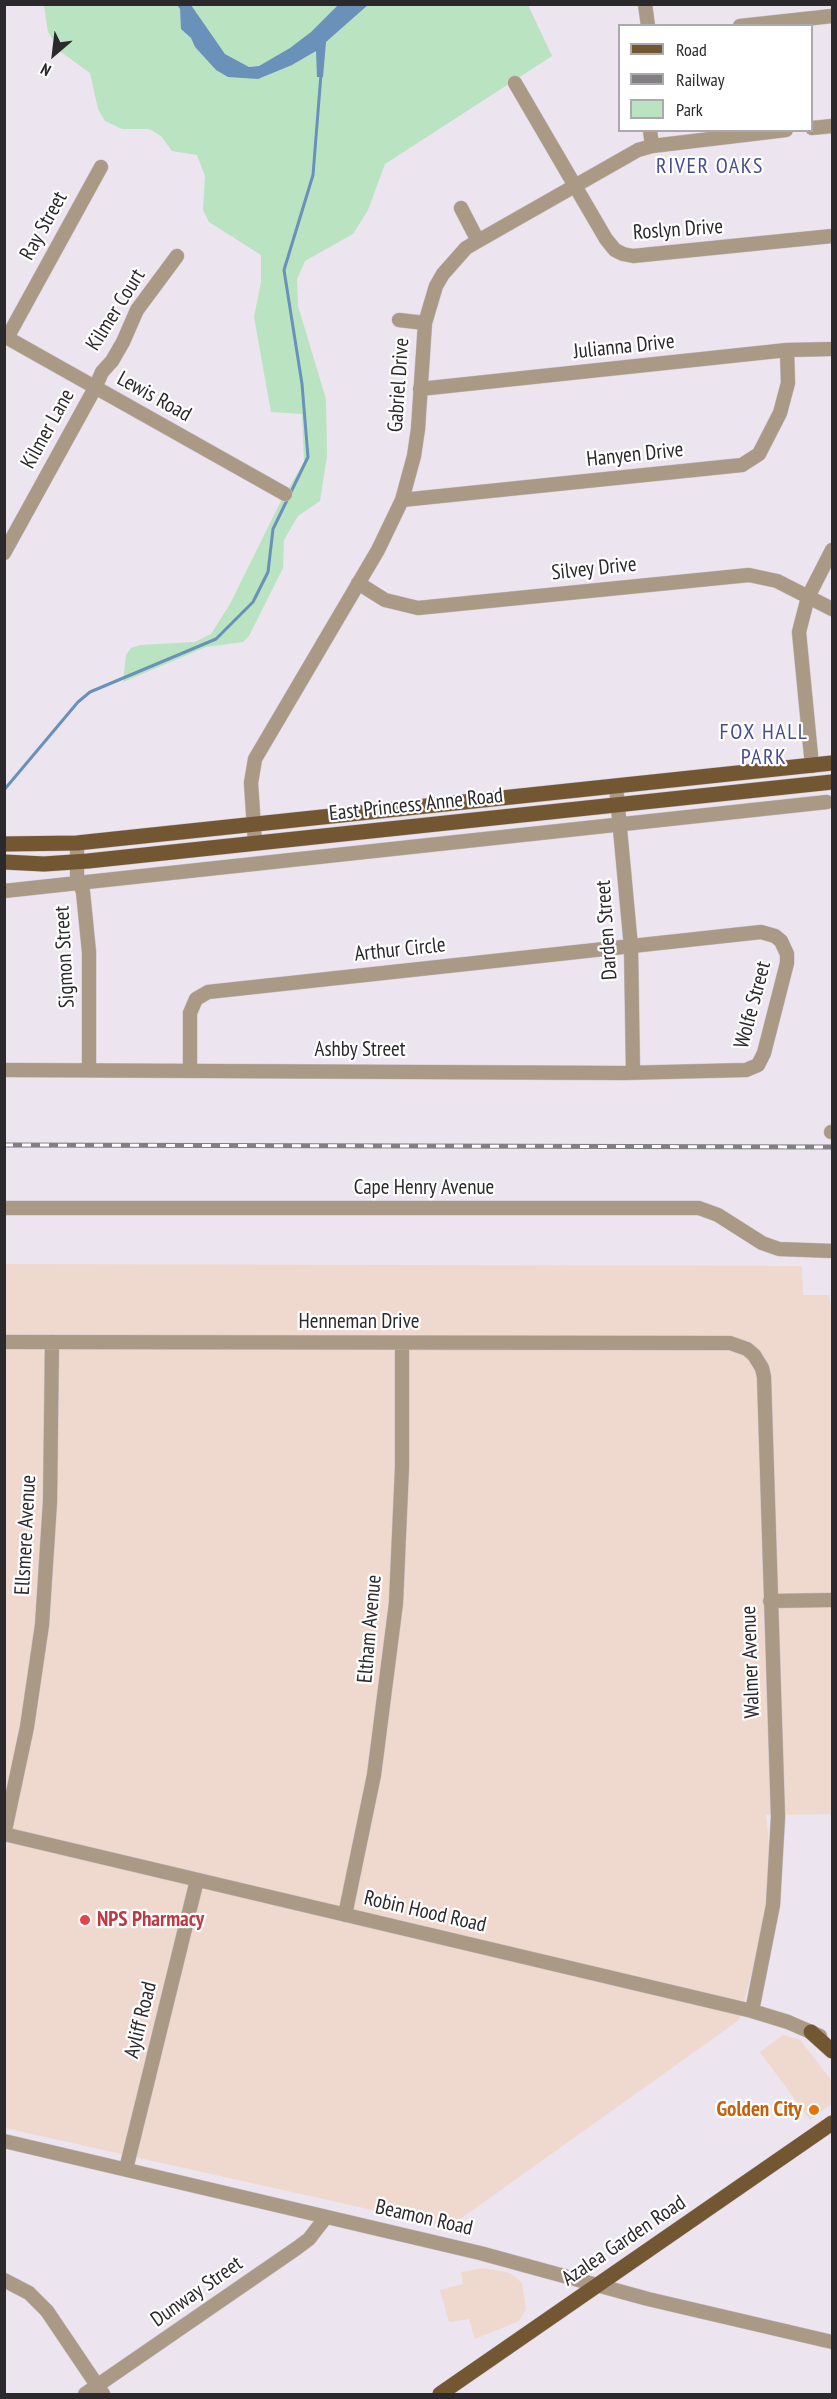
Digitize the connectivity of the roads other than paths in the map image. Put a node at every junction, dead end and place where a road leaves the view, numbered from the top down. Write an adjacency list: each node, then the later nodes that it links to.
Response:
1 (645, 4): 3 (street)
2 (832, 16): 4 (street)
3 (648, 24)
4 (758, 24)
5 (515, 82): 12 (street, Roslyn Drive)
6 (832, 126): 7 (street)
7 (813, 128)
8 (650, 132): 10 (street)
9 (769, 132): 10 (street, Gabriel Drive)
10 (652, 146): 12 (street, Gabriel Drive)
11 (101, 167): 19 (street, Ray Street)
12 (574, 184): 14 (street, Roslyn Drive); 15 (street, Gabriel Drive)
13 (461, 208): 15 (street)
14 (832, 236)
15 (478, 240): 18 (street, Gabriel Drive)
16 (177, 256): 22 (street, Kilmer Court)
17 (399, 320): 18 (street)
18 (425, 323): 23 (street, Gabriel Drive)
19 (6, 337): 22 (street, Lewis Road)
20 (832, 349): 21 (street, Julianna Drive)
21 (787, 350): 23 (street, Julianna Drive); 25 (street, Hanyen Drive)
22 (95, 388): 24 (street, Lewis Road); 27 (street, Kilmer Lane)
23 (420, 389): 25 (street, Gabriel Drive)
24 (285, 494)
25 (402, 500): 28 (street, Gabriel Drive)
26 (832, 550): 29 (street)
27 (4, 553)
28 (358, 583): 29 (street, Silvey Drive); 37 (street, Gabriel Drive)
29 (808, 597): 30 (street, Silvey Drive); 32 (street)
30 (832, 609)
31 (832, 763): 32 (main road, East Princess Anne Road)
32 (812, 766): 34 (main road, East Princess Anne Road)
33 (832, 782): 36 (main road, East Princess Anne Road)
34 (616, 786): 36 (street, Darden Street); 37 (main road, East Princess Anne Road)
35 (827, 802): 38 (street)
36 (618, 805): 38 (street, Darden Street); 40 (main road, East Princess Anne Road)
37 (254, 824): 39 (main road, East Princess Anne Road); 40 (street, Gabriel Drive)
38 (620, 824): 44 (street); 47 (street, Darden Street)
39 (77, 843): 41 (main road, East Princess Anne Road); 43 (street, Sigmon Street)
40 (255, 843): 43 (main road, East Princess Anne Road)
41 (4, 844)
42 (4, 862): 43 (main road, East Princess Anne Road)
43 (77, 862): 44 (street, Sigmon Street)
44 (79, 883): 45 (street); 49 (street, Sigmon Street)
45 (4, 891)
46 (683, 941): 47 (street, Arthur Circle); 51 (street, Wolfe Street)
47 (631, 948): 50 (street, Arthur Circle); 52 (street, Darden Street)
48 (4, 1070): 49 (street, Ashby Street)
49 (89, 1070): 50 (street, Ashby Street)
50 (190, 1070): 52 (street, Ashby Street)
51 (715, 1071): 52 (street, Ashby Street)
52 (633, 1072)
53 (4, 1208): 54 (street, Cape Henry Avenue)
54 (832, 1251)
55 (4, 1342): 56 (street, Henneman Drive)
56 (52, 1342): 57 (street, Henneman Drive); 61 (street, Ellsmere Avenue)
57 (402, 1343): 58 (street, Henneman Drive); 63 (street, Eltham Avenue)
58 (713, 1343): 60 (street, Walmer Avenue)
59 (832, 1600): 60 (street)
60 (770, 1601): 64 (street, Walmer Avenue)
61 (5, 1835): 62 (street, Robin Hood Road)
62 (197, 1880): 63 (street, Robin Hood Road); 70 (street, Ayliff Road)
63 (345, 1915): 64 (street, Robin Hood Road)
64 (752, 2011): 65 (street, Robin Hood Road)
65 (811, 2032): 66 (street, Robin Hood Road); 67 (main road)
66 (832, 2042)
67 (832, 2051)
68 (832, 2123): 73 (main road, Azalea Garden Road)
69 (4, 2141): 70 (street, Beamon Road)
70 (126, 2169): 71 (street, Beamon Road)
71 (326, 2217): 73 (street, Beamon Road); 75 (street, Dunway Street)
72 (4, 2280): 75 (street)
73 (597, 2285): 74 (street, Beamon Road); 77 (main road, Azalea Garden Road)
74 (832, 2342)
75 (100, 2390): 76 (street, Dunway Street)
76 (85, 2394)
77 (440, 2394)

